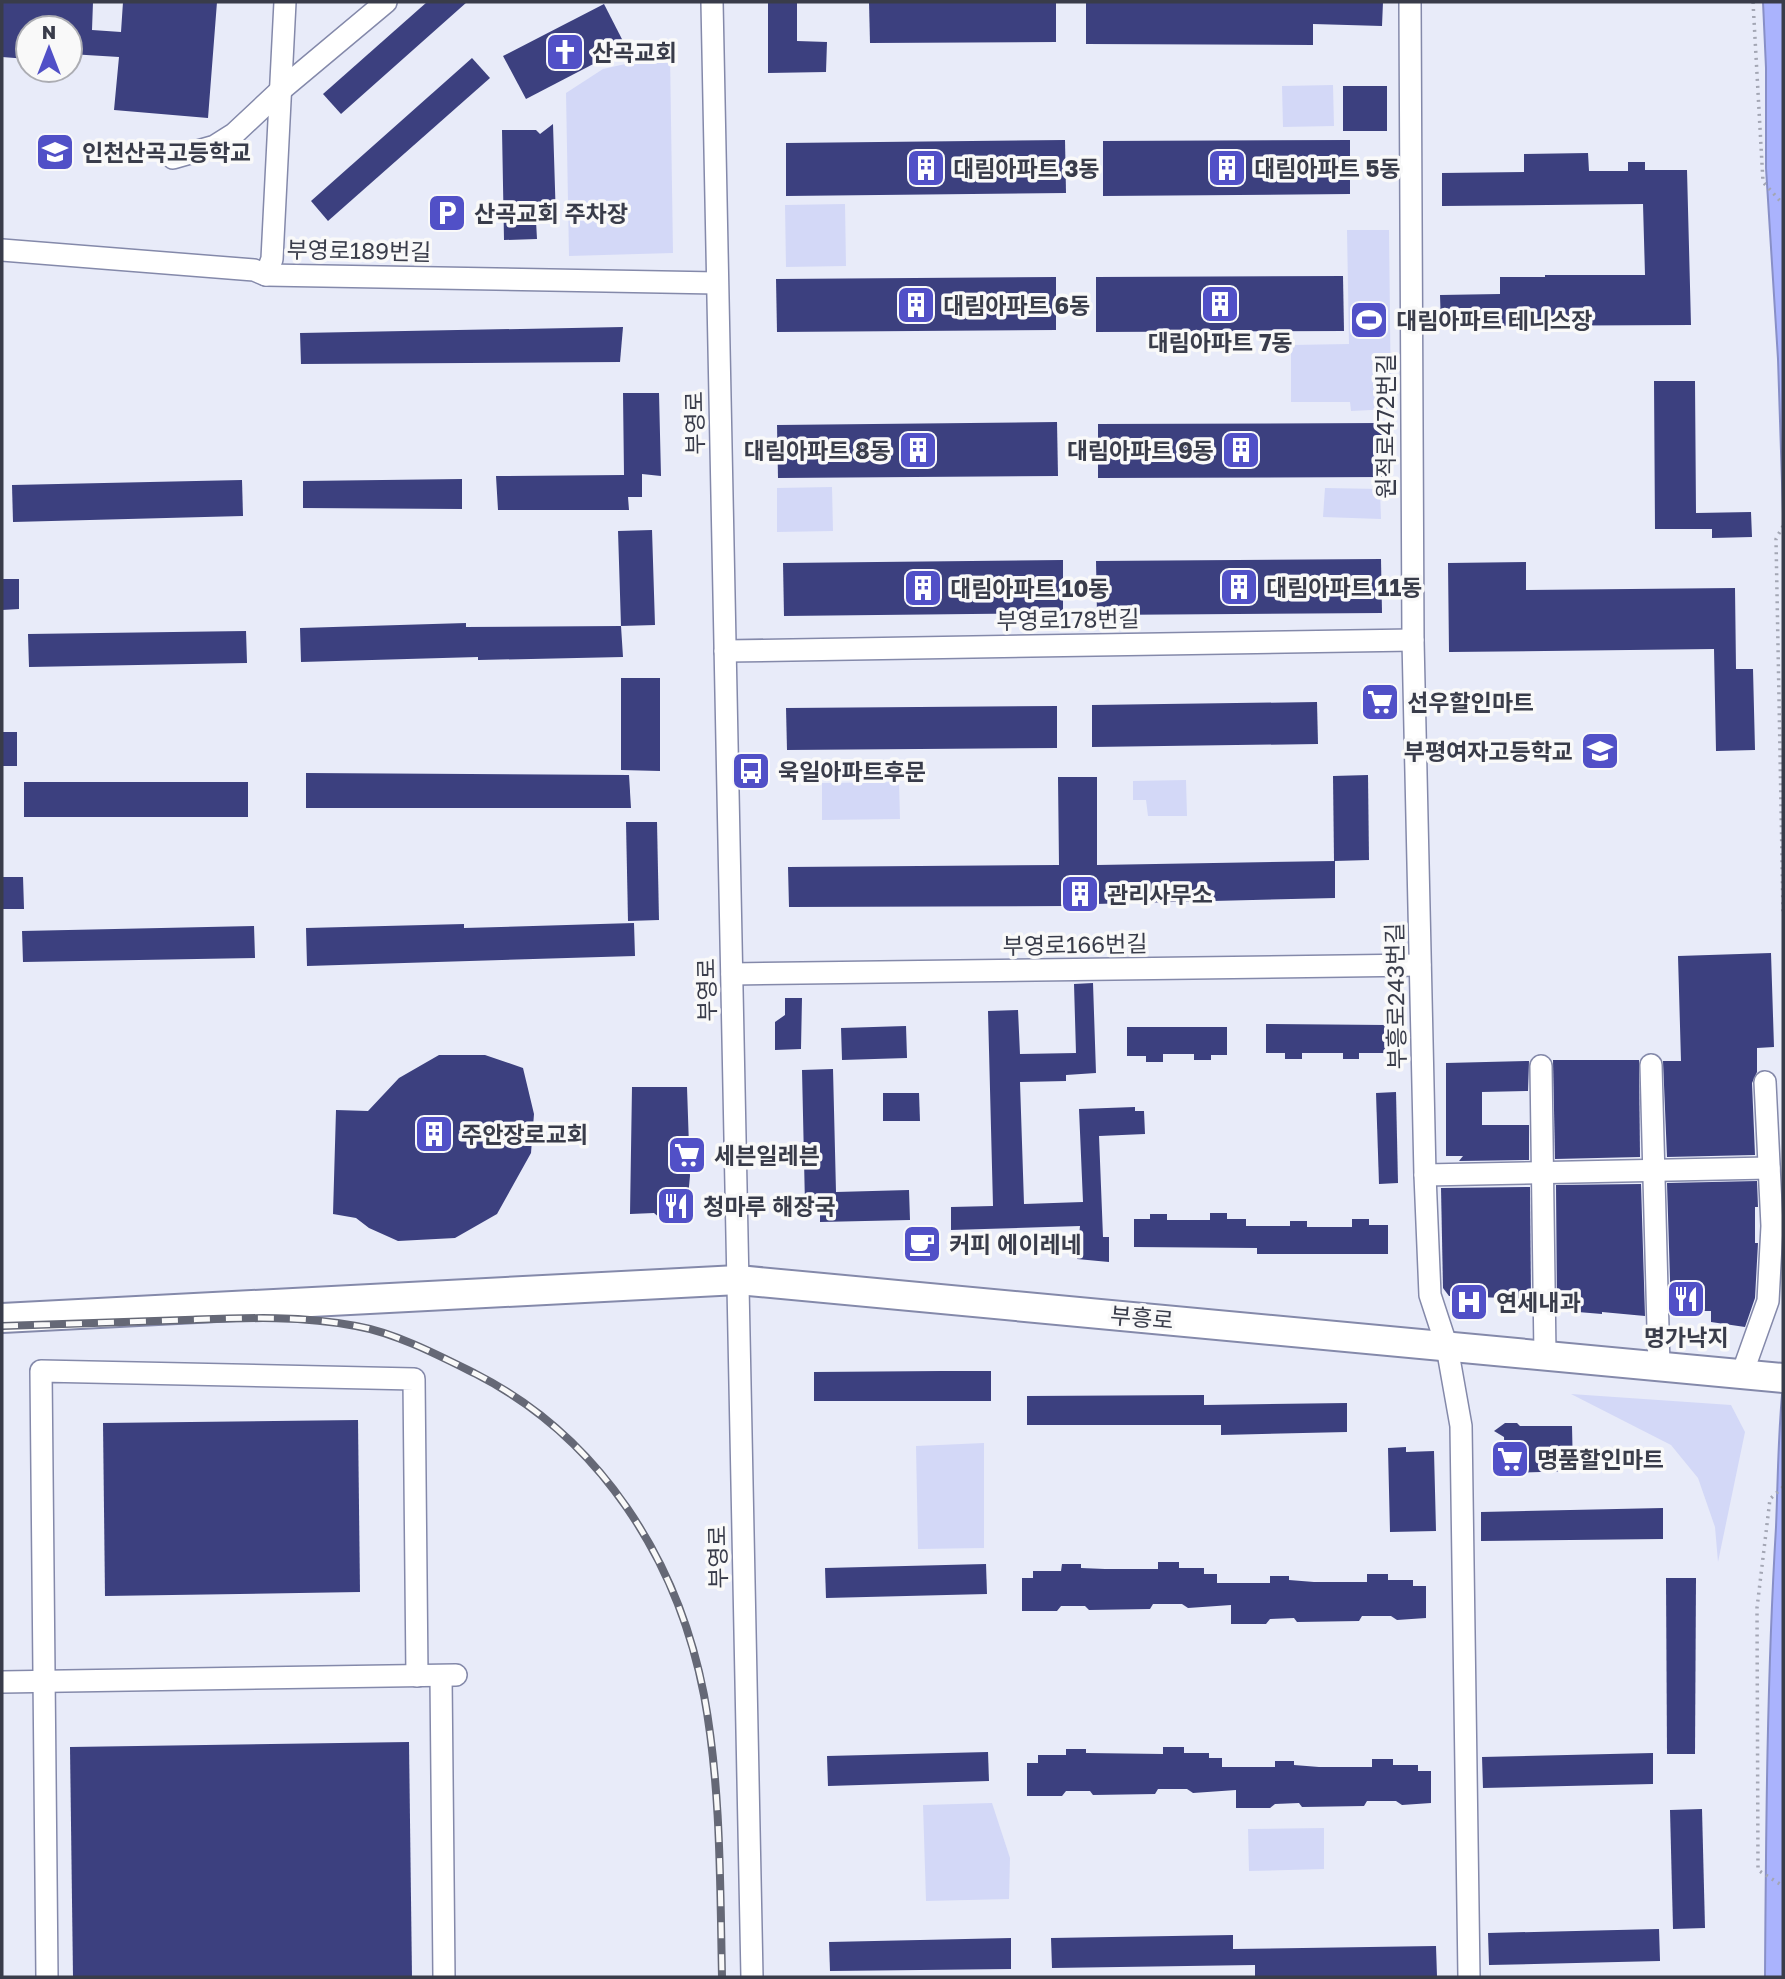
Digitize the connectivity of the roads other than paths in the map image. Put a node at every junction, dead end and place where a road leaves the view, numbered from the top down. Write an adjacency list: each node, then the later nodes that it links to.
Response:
1 (285, 2): 5 (street)
2 (386, 2): 5 (street)
3 (712, 2): 9 (street, 부영로)
4 (1410, 2): 10 (street, 원적로472번길)
5 (282, 89): 6 (street); 8 (street)
6 (173, 158)
7 (2, 250): 8 (street, 부영로189번길)
8 (266, 275): 9 (street, 부영로189번길)
9 (718, 283): 11 (street, 부영로)
10 (1413, 640): 11 (street, 부영로178번길); 12 (street, 부흥로243번길)
11 (725, 651): 13 (street, 부영로)
12 (1420, 965): 13 (street, 부영로166번길); 20 (street, 부흥로243번길)
13 (732, 974): 21 (street, 부영로)
14 (1651, 1065): 18 (street)
15 (1541, 1066): 19 (street)
16 (1766, 1082): 17 (street)
17 (1769, 1168): 18 (street); 26 (street)
18 (1654, 1170): 19 (street); 25 (street)
19 (1543, 1172): 20 (street); 24 (street)
20 (1425, 1175): 23 (street, 부흥로243번길)
21 (738, 1280): 22 (main road, 부흥로); 23 (main road, 부흥로); 33 (street, 부영로)
22 (2, 1318)
23 (1447, 1347): 24 (main road, 부흥로); 34 (street, 부흥로243번길)
24 (1545, 1355): 25 (main road, 부흥로)
25 (1659, 1366): 26 (main road, 부흥로)
26 (1742, 1374): 27 (main road, 부흥로)
27 (1783, 1378)
28 (417, 1676): 29 (street); 29 (street); 32 (street)
29 (44, 1681): 30 (street); 31 (street)
30 (2, 1682)
31 (47, 1977)
32 (444, 1977)
33 (752, 1977)
34 (1469, 1977)

